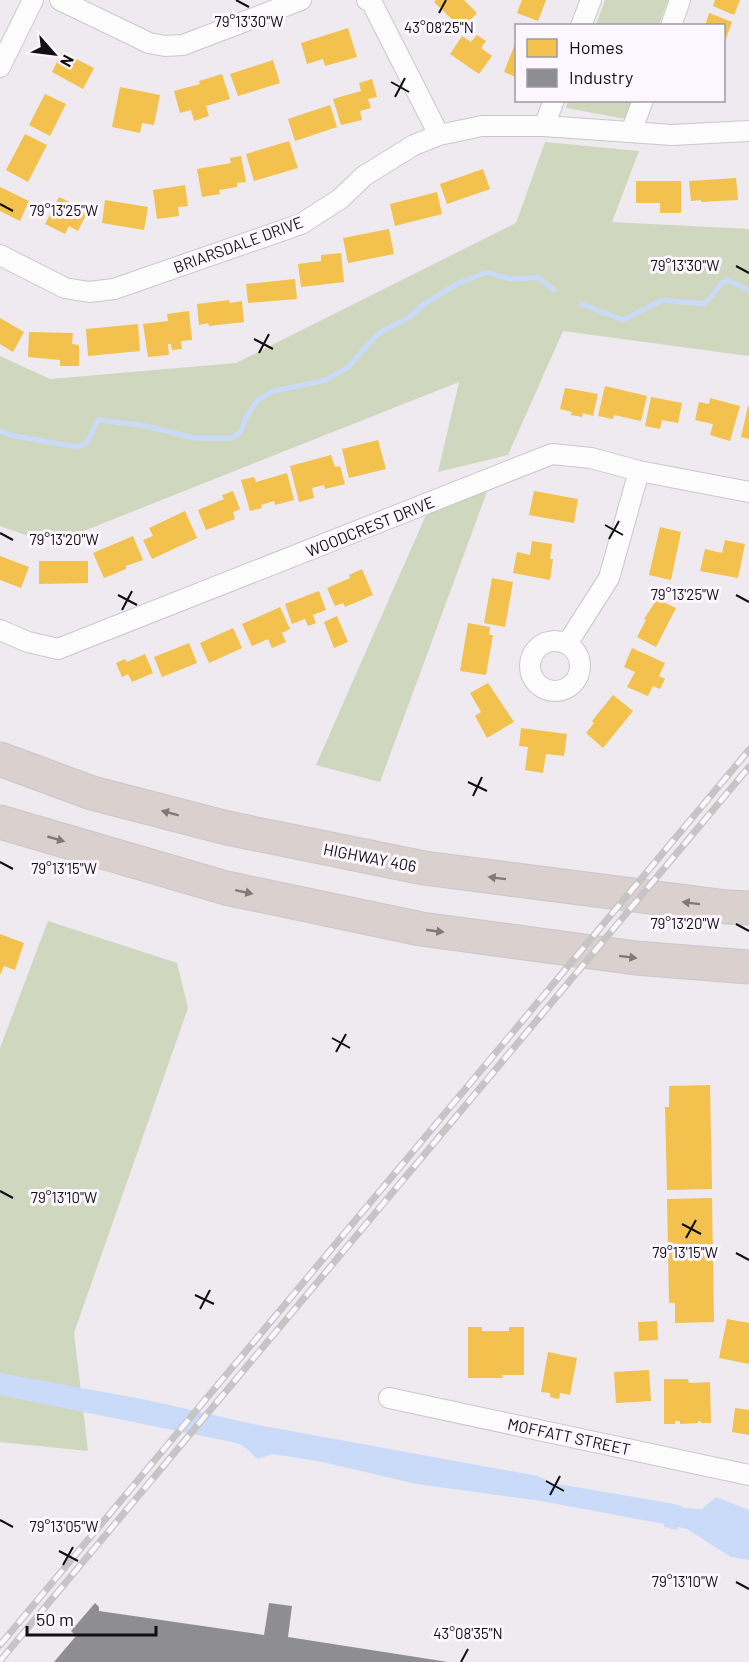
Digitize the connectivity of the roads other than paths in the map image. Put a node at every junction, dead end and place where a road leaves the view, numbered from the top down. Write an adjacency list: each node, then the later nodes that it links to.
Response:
1 (33, 0): 9 (street)
2 (60, 0): 3 (street)
3 (301, 0)
4 (367, 0): 15 (street)
5 (591, 0): 7 (street)
6 (680, 0): 8 (street)
7 (582, 24)
8 (672, 24)
9 (0, 68)
10 (553, 102): 12 (street)
11 (642, 102): 14 (street)
12 (544, 126): 14 (street, BRIARSDALE DRIVE); 15 (street, BRIARSDALE DRIVE)
13 (749, 130): 14 (street, BRIARSDALE DRIVE)
14 (632, 132)
15 (439, 135): 16 (street, BRIARSDALE DRIVE)
16 (0, 255)
17 (639, 471): 18 (street, WOODCREST DRIVE); 19 (street, WOODCREST DRIVE); 20 (street)
18 (749, 492)
19 (0, 630)
20 (567, 644)
21 (0, 759): 23 (highway, HIGHWAY 406, one-way to 21)
22 (0, 822): 24 (highway, one-way to 24)
23 (749, 908)
24 (749, 967)
25 (389, 1398): 26 (street, MOFFATT STREET)
26 (749, 1474)

